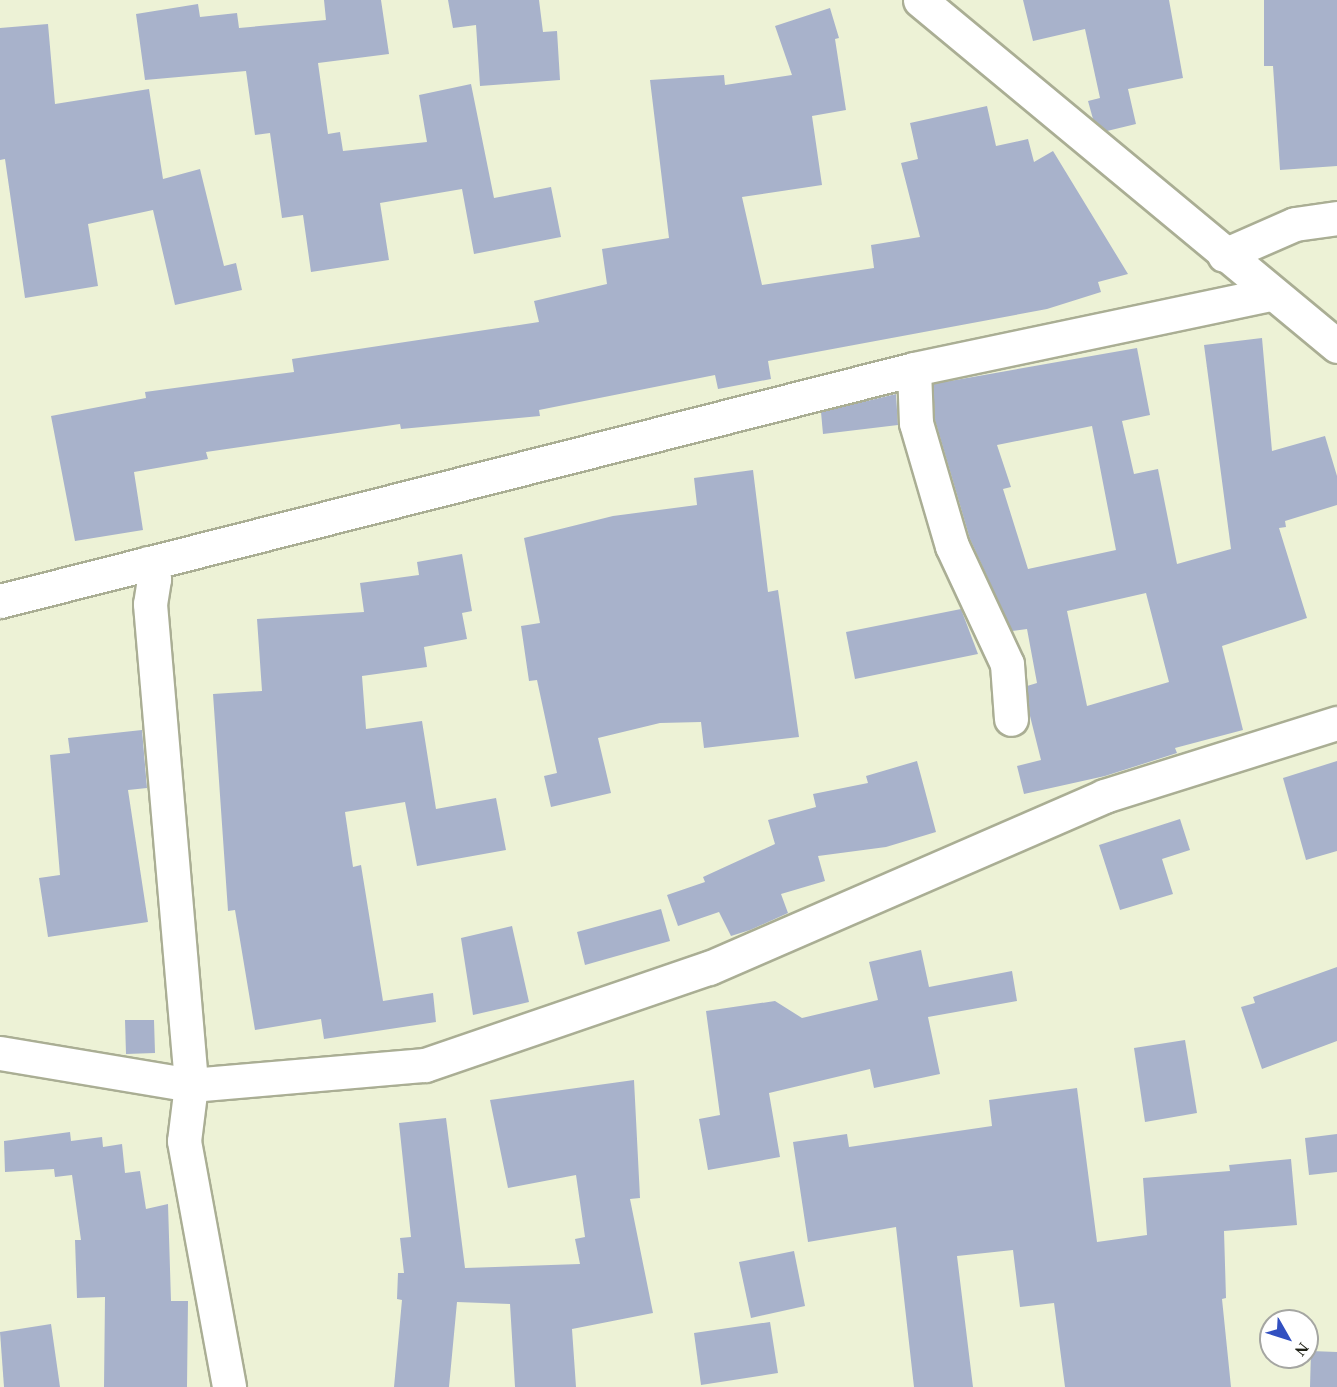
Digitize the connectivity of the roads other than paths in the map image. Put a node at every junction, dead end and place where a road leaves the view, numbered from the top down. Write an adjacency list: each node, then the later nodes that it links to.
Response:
1 (920, 0): 3 (street)
2 (1337, 218): 3 (street)
3 (1224, 255): 4 (street)
4 (1270, 294): 5 (street); 6 (street)
5 (1337, 346)
6 (914, 369): 7 (street); 9 (street)
7 (148, 562): 8 (street); 12 (street)
8 (0, 601)
9 (1011, 719)
10 (1337, 723): 12 (street)
11 (0, 1053): 12 (street)
12 (190, 1085): 13 (street)
13 (229, 1387)

